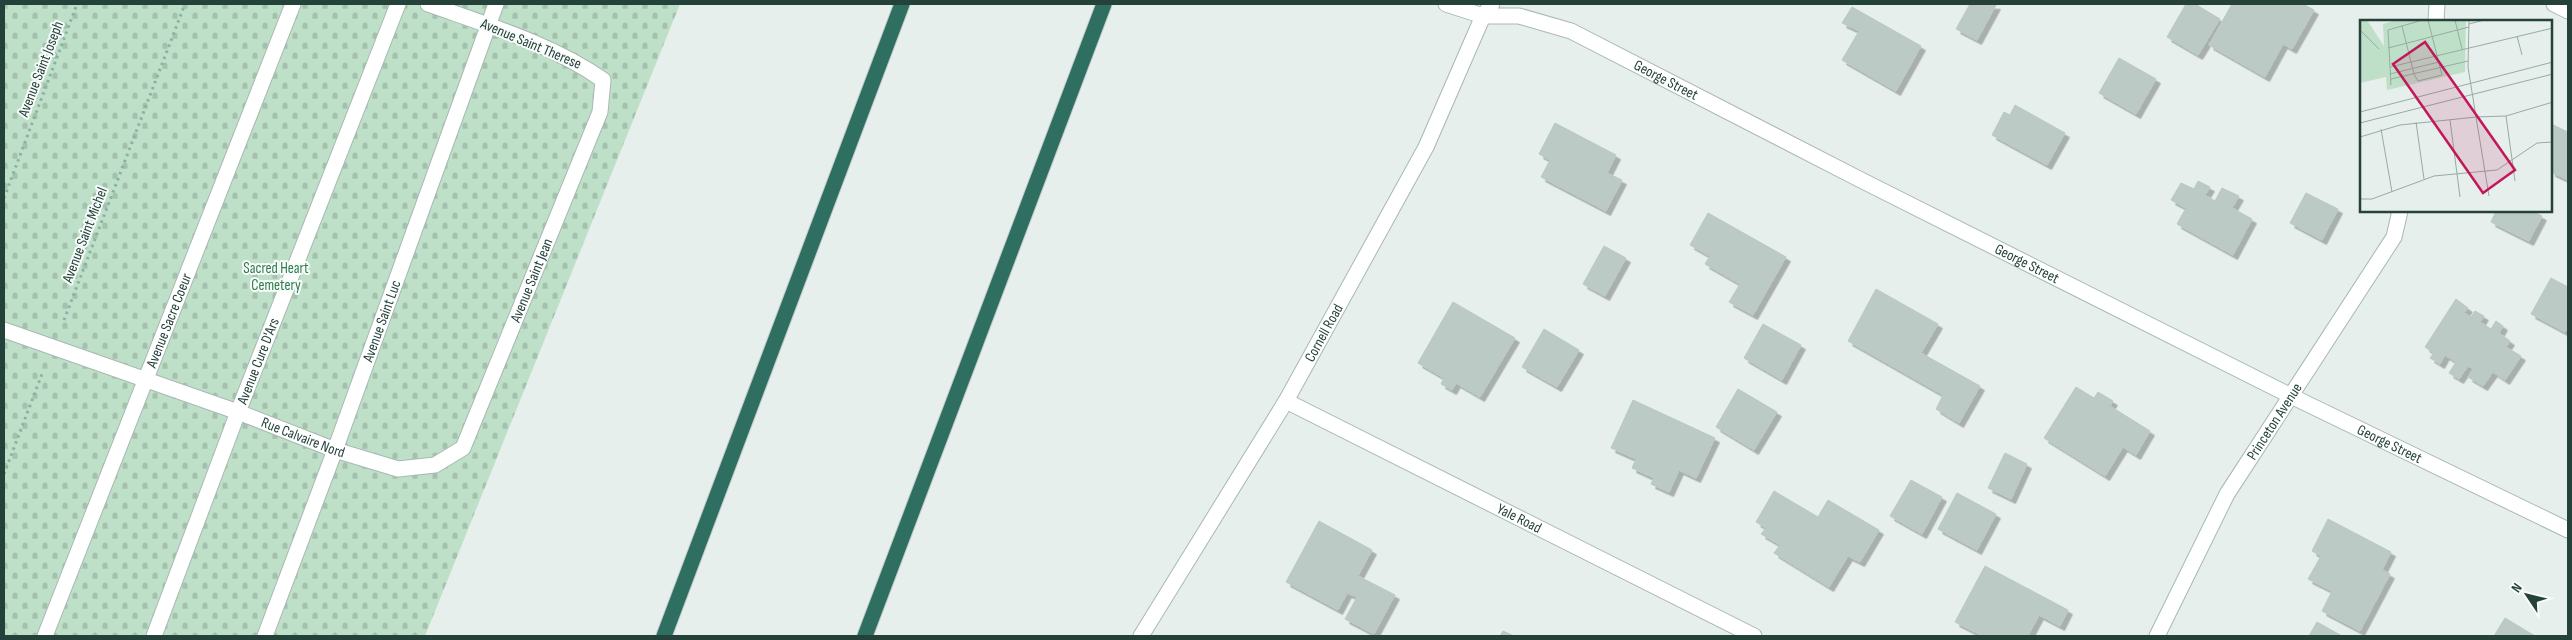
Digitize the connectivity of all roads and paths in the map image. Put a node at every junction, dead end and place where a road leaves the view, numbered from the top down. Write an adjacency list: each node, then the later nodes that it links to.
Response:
1 (77, 4): 18 (path, Avenue Saint Joseph)
2 (185, 4): 21 (path, Avenue Saint Michel)
3 (293, 4): 22 (street, Avenue Sacre Coeur)
4 (398, 4): 25 (street, Avenue Cure D'Ars)
5 (428, 4): 16 (street, Avenue Saint Therese)
6 (496, 4): 16 (street, Avenue Saint Luc)
7 (902, 4): 33 (highway)
8 (1104, 4): 34 (highway)
9 (1446, 4): 14 (street, George Street)
10 (1492, 4): 14 (street, Cornell Road)
11 (2437, 4): 15 (street)
12 (2554, 4): 13 (street)
13 (2568, 11)
14 (1483, 16): 23 (street, George Street); 24 (street, Cornell Road)
15 (2436, 20)
16 (488, 25): 17 (street, Avenue Saint Therese); 26 (street, Avenue Saint Luc)
17 (603, 80): 27 (street, Avenue Saint Jean)
18 (4, 198)
19 (2400, 212): 23 (street, Princeton Avenue)
20 (4, 330): 21 (street, Rue Calvaire Nord)
21 (53, 347): 22 (street, Rue Calvaire Nord); 28 (path, Avenue Saint Michel)
22 (144, 378): 25 (street, Rue Calvaire Nord); 30 (street, Avenue Sacre Coeur)
23 (2291, 396): 29 (street, George Street); 37 (street, Princeton Avenue)
24 (1286, 401): 35 (street, Cornell Road); 36 (street, Yale Road)
25 (238, 412): 26 (street, Rue Calvaire Nord); 31 (street, Avenue Cure D'Ars)
26 (335, 450): 27 (street, Rue Calvaire Nord); 32 (street, Avenue Saint Luc)
27 (435, 465)
28 (4, 474)
29 (2568, 530)
30 (45, 636)
31 (154, 636)
32 (264, 636)
33 (664, 636)
34 (865, 636)
35 (1141, 636)
36 (1754, 636)
37 (2156, 636)

